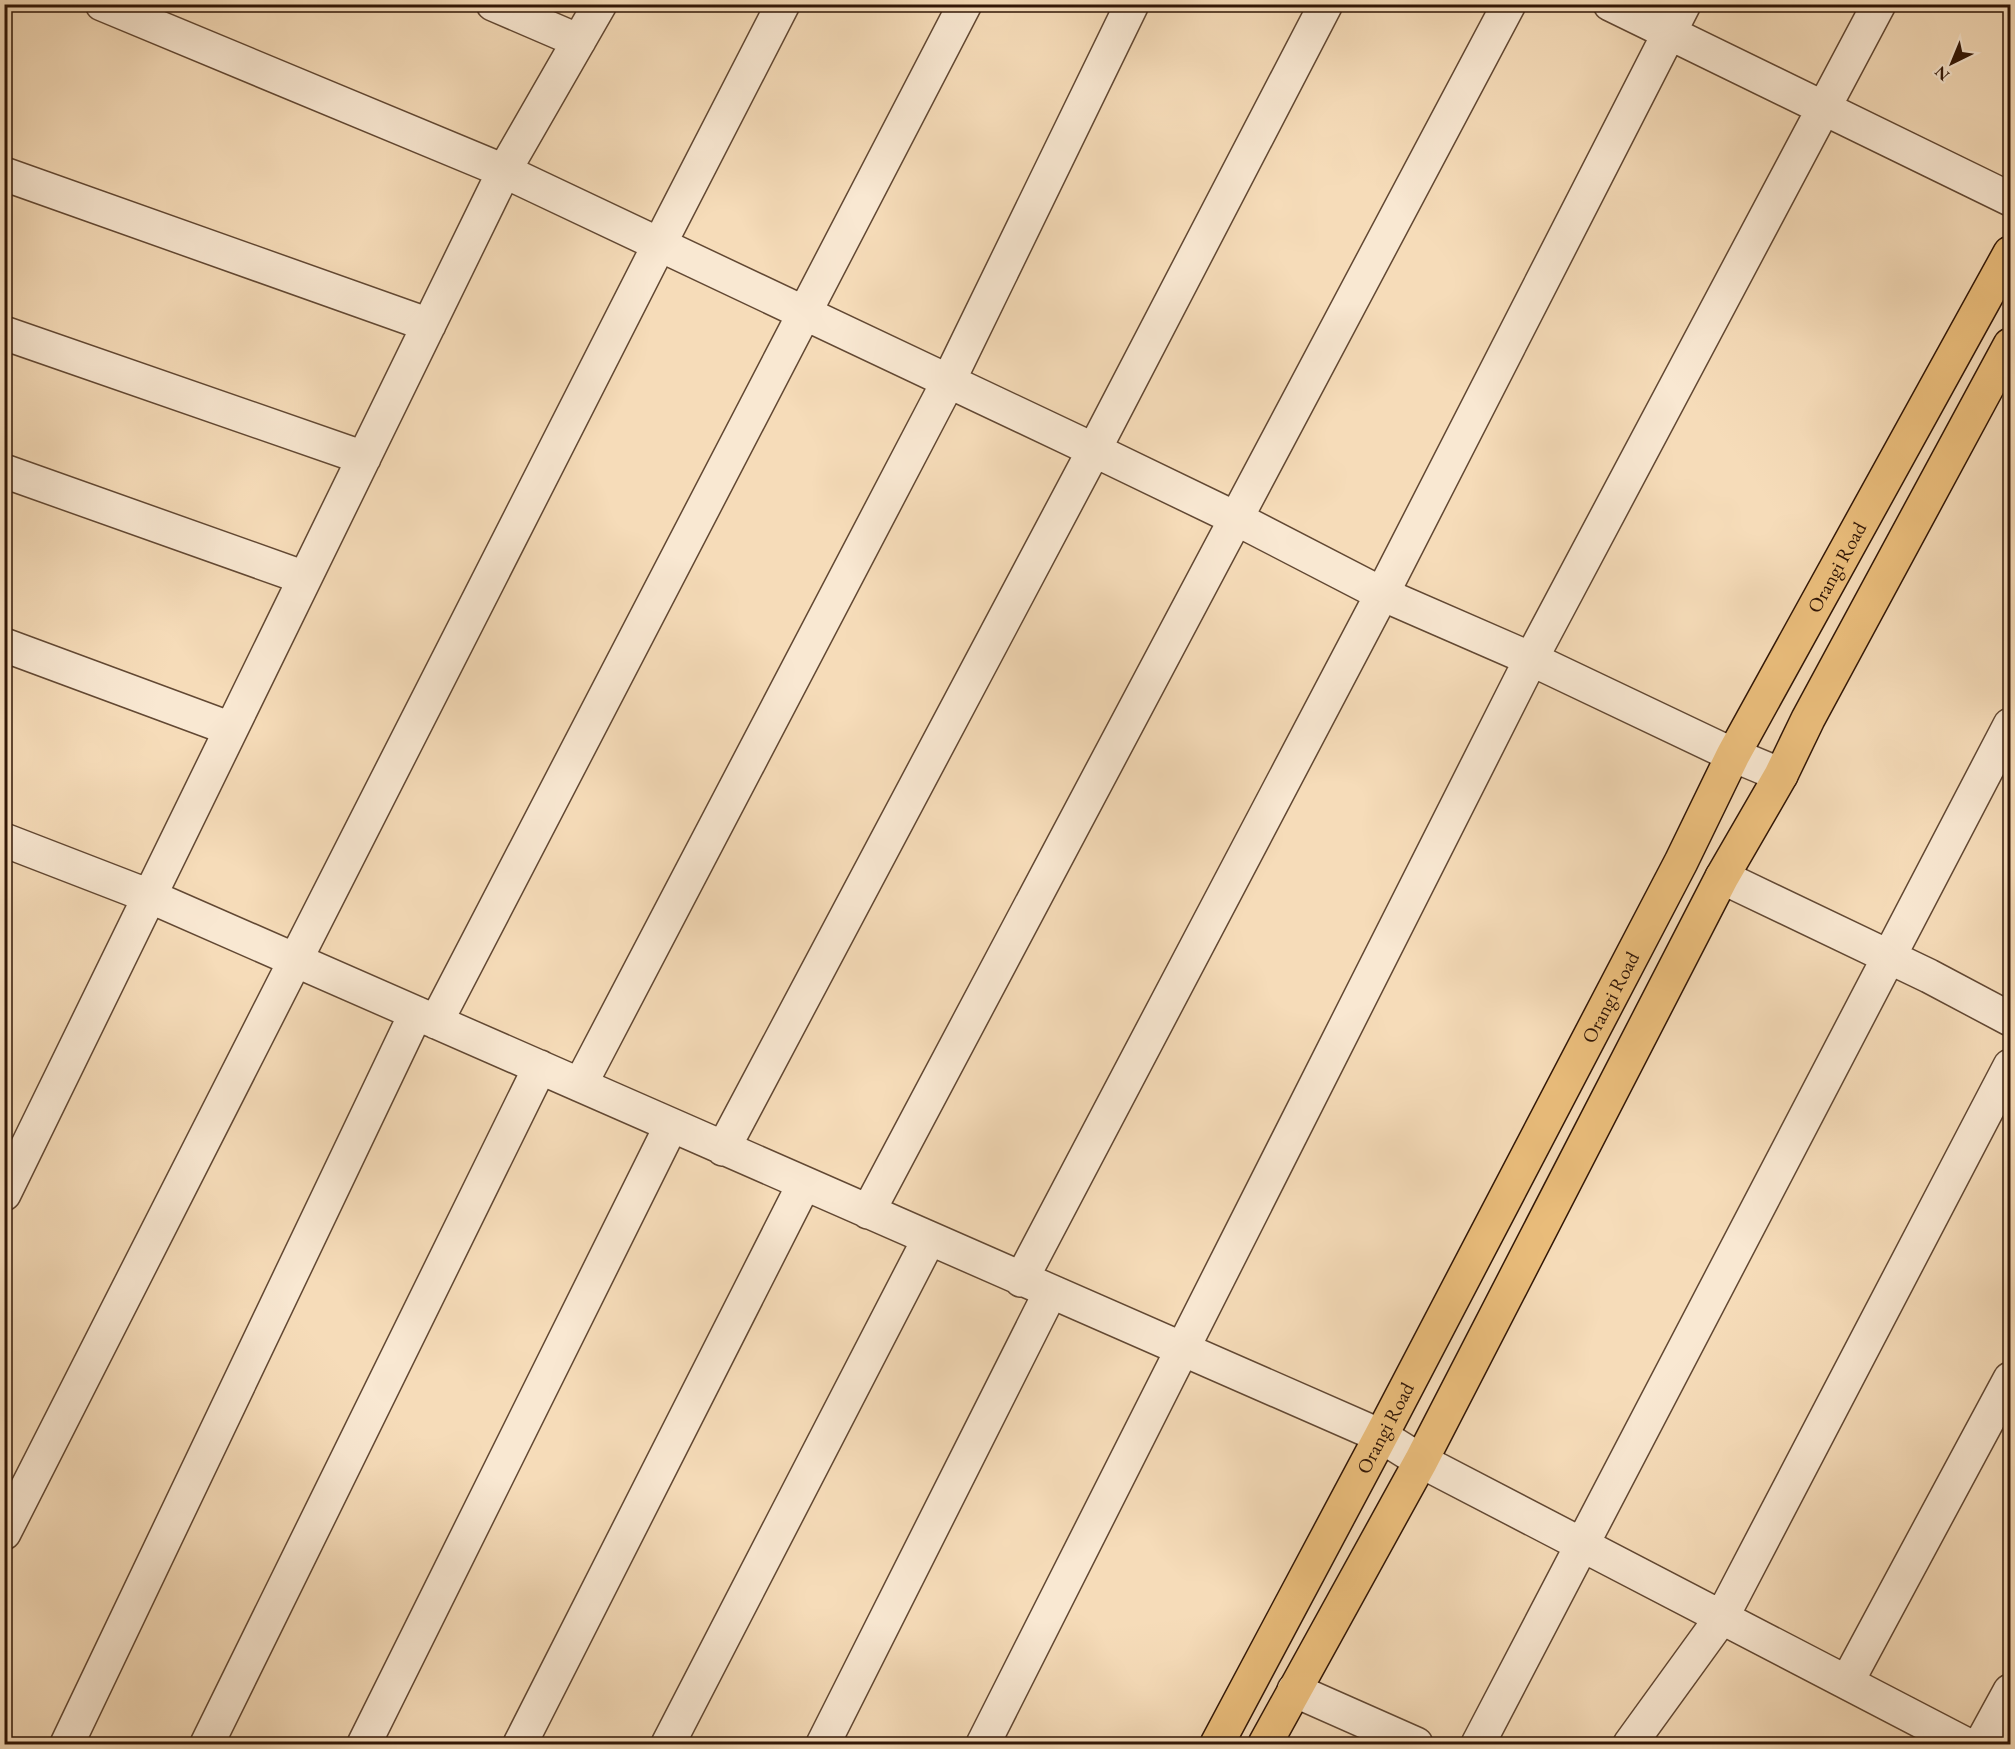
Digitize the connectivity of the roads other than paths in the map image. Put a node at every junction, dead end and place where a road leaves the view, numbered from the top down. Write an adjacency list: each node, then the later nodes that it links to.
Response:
1 (102, 4): 15 (street)
2 (493, 4): 13 (street)
3 (600, 4): 13 (street)
4 (783, 4): 18 (street)
5 (965, 4): 20 (street)
6 (1132, 4): 24 (street)
7 (1326, 4): 25 (street)
8 (1509, 4): 28 (street)
9 (1610, 4): 12 (street)
10 (1684, 4): 12 (street)
11 (1879, 4): 14 (street)
12 (1669, 33): 14 (street); 30 (street)
13 (579, 41): 15 (street)
14 (1825, 109): 17 (street); 32 (street)
15 (504, 171): 18 (street); 21 (street)
16 (4, 174): 21 (street)
17 (2010, 199)
18 (659, 245): 20 (street); 41 (street)
19 (2010, 253): 35 (main road, Orangi Road)
20 (804, 314): 24 (street); 42 (street)
21 (429, 325): 26 (street)
22 (4, 333): 26 (street)
23 (2010, 345): 36 (main road)
24 (948, 382): 25 (street); 46 (street)
25 (1094, 450): 28 (street); 48 (street)
26 (364, 458): 29 (street)
27 (4, 471): 29 (street)
28 (1237, 519): 30 (street); 51 (street)
29 (305, 578): 34 (street)
30 (1382, 594): 32 (street); 53 (street)
31 (4, 645): 34 (street)
32 (1531, 659): 35 (street); 54 (street)
33 (2010, 725): 40 (street)
34 (231, 729): 39 (street)
35 (1733, 754): 36 (street); 56 (main road, Orangi Road)
36 (1780, 775): 38 (main road)
37 (8, 850): 39 (street)
38 (1722, 877): 40 (street); 57 (main road)
39 (149, 896): 41 (street); 50 (street)
40 (1888, 958): 43 (street); 59 (street)
41 (295, 960): 42 (street); 58 (street)
42 (426, 1018): 45 (street); 64 (street)
43 (2010, 1019)
44 (2010, 1066): 60 (street)
45 (540, 1067): 46 (street); 65 (street)
46 (580, 1085): 47 (street)
47 (671, 1126): 48 (street); 66 (street)
48 (723, 1149): 49 (street)
49 (804, 1184): 51 (street); 67 (street)
50 (4, 1194)
51 (868, 1212): 52 (street)
52 (929, 1239): 53 (street); 68 (street)
53 (1036, 1286): 54 (street); 69 (street)
54 (1180, 1350): 56 (street); 70 (street)
55 (2010, 1379): 61 (street)
56 (1381, 1436): 57 (street); 71 (main road, Orangi Road)
57 (1421, 1461): 59 (street); 62 (main road)
58 (4, 1533)
59 (1583, 1544): 60 (street); 74 (street)
60 (1722, 1617): 61 (street); 75 (street)
61 (1847, 1682): 76 (street)
62 (1294, 1690): 72 (main road); 73 (street)
63 (2010, 1691): 77 (street)
64 (68, 1744)
65 (207, 1744)
66 (364, 1744)
67 (520, 1744)
68 (668, 1744)
69 (823, 1744)
70 (983, 1744)
71 (1217, 1744)
72 (1265, 1744)
73 (1416, 1744)
74 (1478, 1744)
75 (1630, 1744)
76 (1965, 1744)
77 (1981, 1744)

